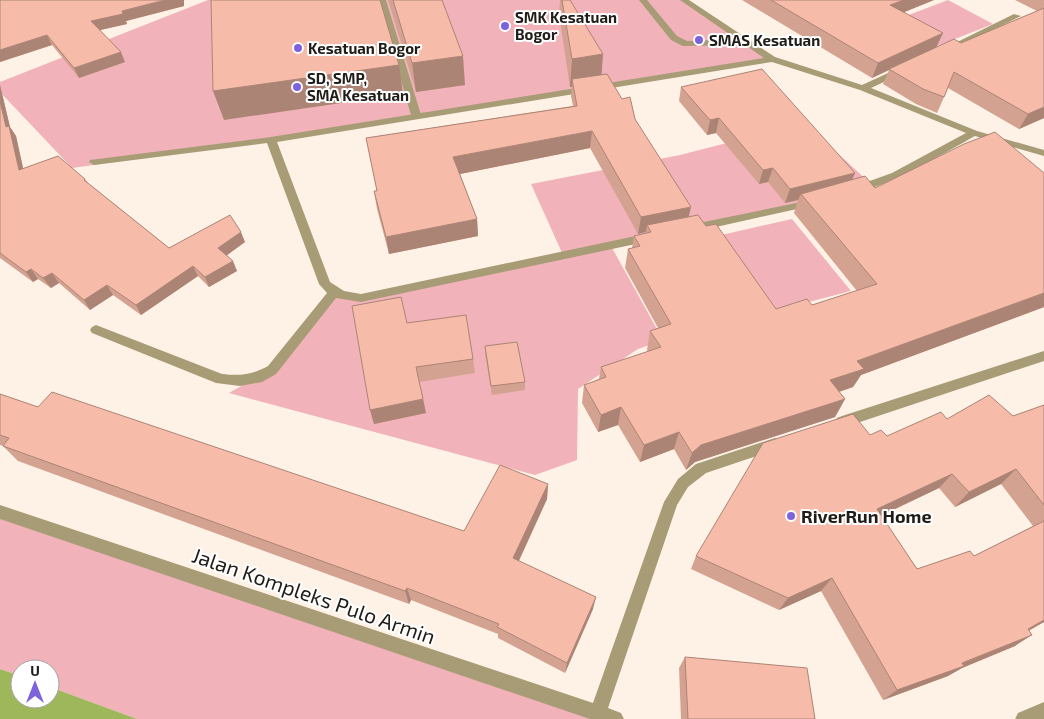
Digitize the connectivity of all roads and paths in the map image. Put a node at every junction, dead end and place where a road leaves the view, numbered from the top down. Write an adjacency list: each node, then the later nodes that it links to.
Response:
1 (382, 0): 10 (street)
2 (643, 0): 5 (street)
3 (684, 0): 5 (street)
4 (1017, 16): 6 (street)
5 (745, 42): 7 (street)
6 (936, 54)
7 (772, 59): 9 (street); 10 (street)
8 (908, 67): 9 (street)
9 (863, 88): 11 (street)
10 (416, 115): 12 (street)
11 (974, 133): 13 (street); 15 (street)
12 (271, 140): 14 (street); 19 (street)
13 (1044, 152)
14 (94, 162)
15 (848, 193)
16 (819, 201): 17 (street)
17 (677, 232)
18 (658, 236): 19 (street)
19 (333, 293): 20 (street)
20 (96, 330)
21 (1044, 356): 22 (street)
22 (831, 426)
23 (784, 441): 26 (street)
24 (0, 512): 26 (street, Jalan Kompleks Pulo Armin)
25 (1044, 710): 28 (street)
26 (598, 712): 27 (street, Jalan Kompleks Pulo Armin)
27 (615, 719)
28 (1024, 719)

